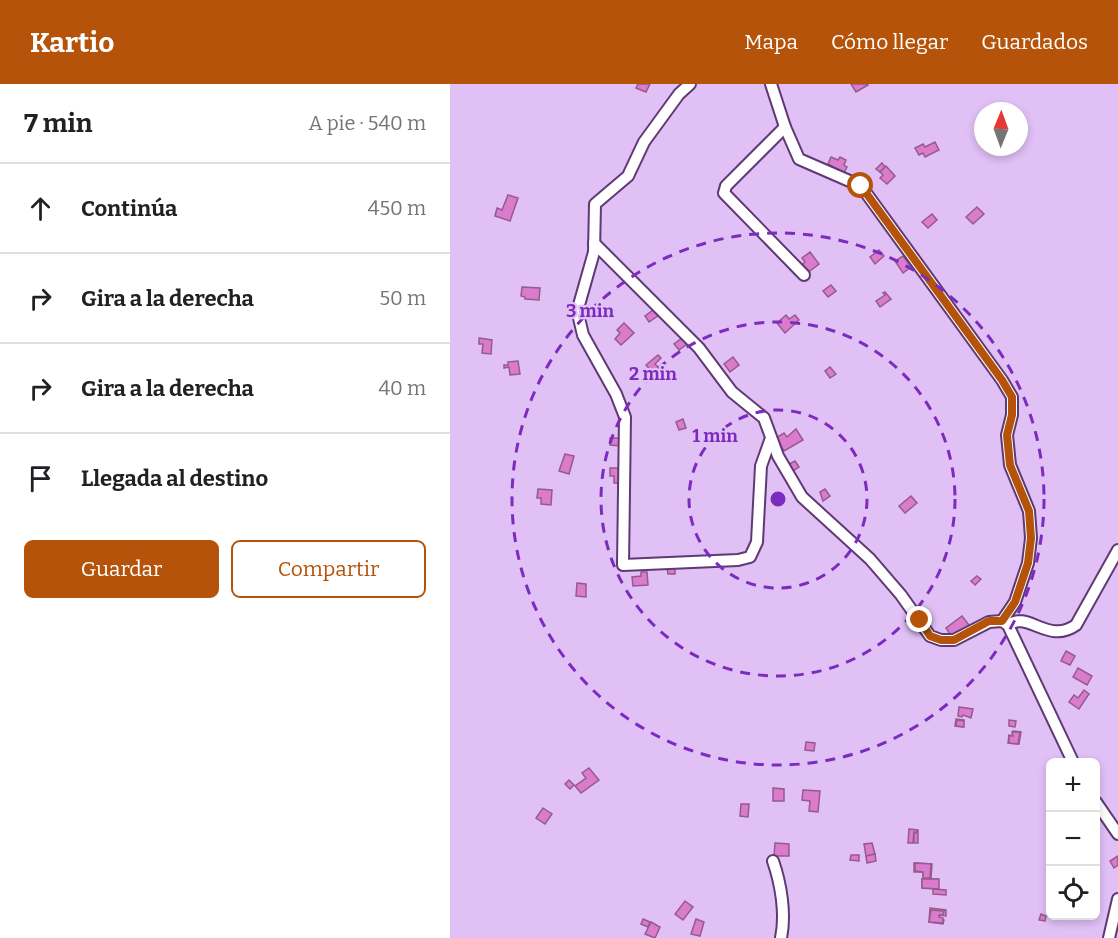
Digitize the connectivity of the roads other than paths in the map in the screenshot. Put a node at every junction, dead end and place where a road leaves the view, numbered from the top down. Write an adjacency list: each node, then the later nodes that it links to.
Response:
1 (690, 84): 4 (street)
2 (771, 84): 3 (street)
3 (785, 127): 5 (street); 8 (street)
4 (594, 243): 6 (street); 6 (street)
5 (804, 275)
6 (771, 438): 8 (street)
7 (1118, 550): 8 (street)
8 (1005, 623): 9 (street)
9 (1071, 758)
10 (1100, 809): 11 (street)
11 (1118, 834)
12 (773, 861): 14 (street)
13 (1118, 899): 15 (street)
14 (781, 938)
15 (1109, 938)

